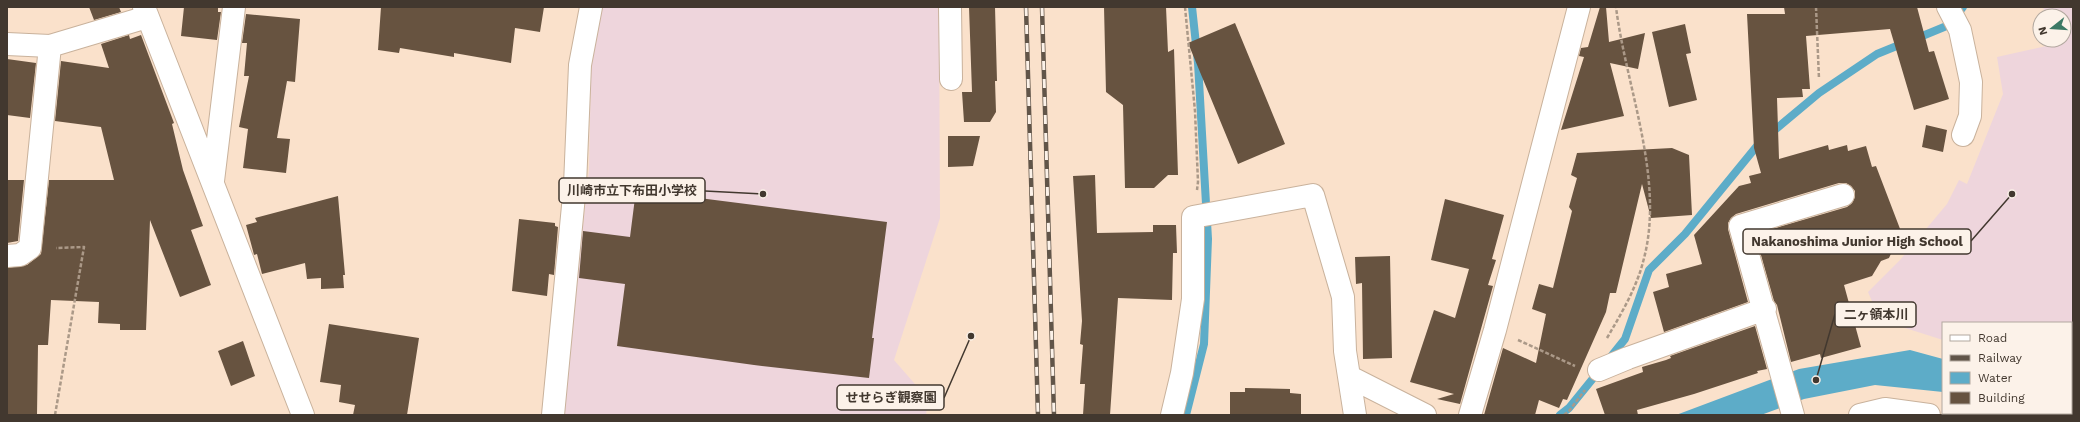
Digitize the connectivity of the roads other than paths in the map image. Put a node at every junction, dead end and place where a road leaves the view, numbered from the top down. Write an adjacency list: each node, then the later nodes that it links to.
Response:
1 (234, 7): 11 (street)
2 (591, 7): 19 (street)
3 (950, 7): 9 (street)
4 (1579, 7): 23 (street)
5 (1948, 7): 10 (street)
6 (146, 12): 8 (street); 11 (street)
7 (7, 44): 8 (street)
8 (50, 46): 13 (street)
9 (952, 79)
10 (1963, 135)
11 (212, 183): 18 (street)
12 (1843, 195): 14 (street)
13 (7, 256)
14 (1764, 309): 15 (street); 17 (street)
15 (1599, 370)
16 (1350, 377): 20 (street); 21 (street); 22 (street)
17 (1792, 412)
18 (303, 415)
19 (553, 415)
20 (1172, 415)
21 (1355, 415)
22 (1425, 415)
23 (1470, 415)
24 (1860, 415): 25 (street)
25 (1929, 415)

